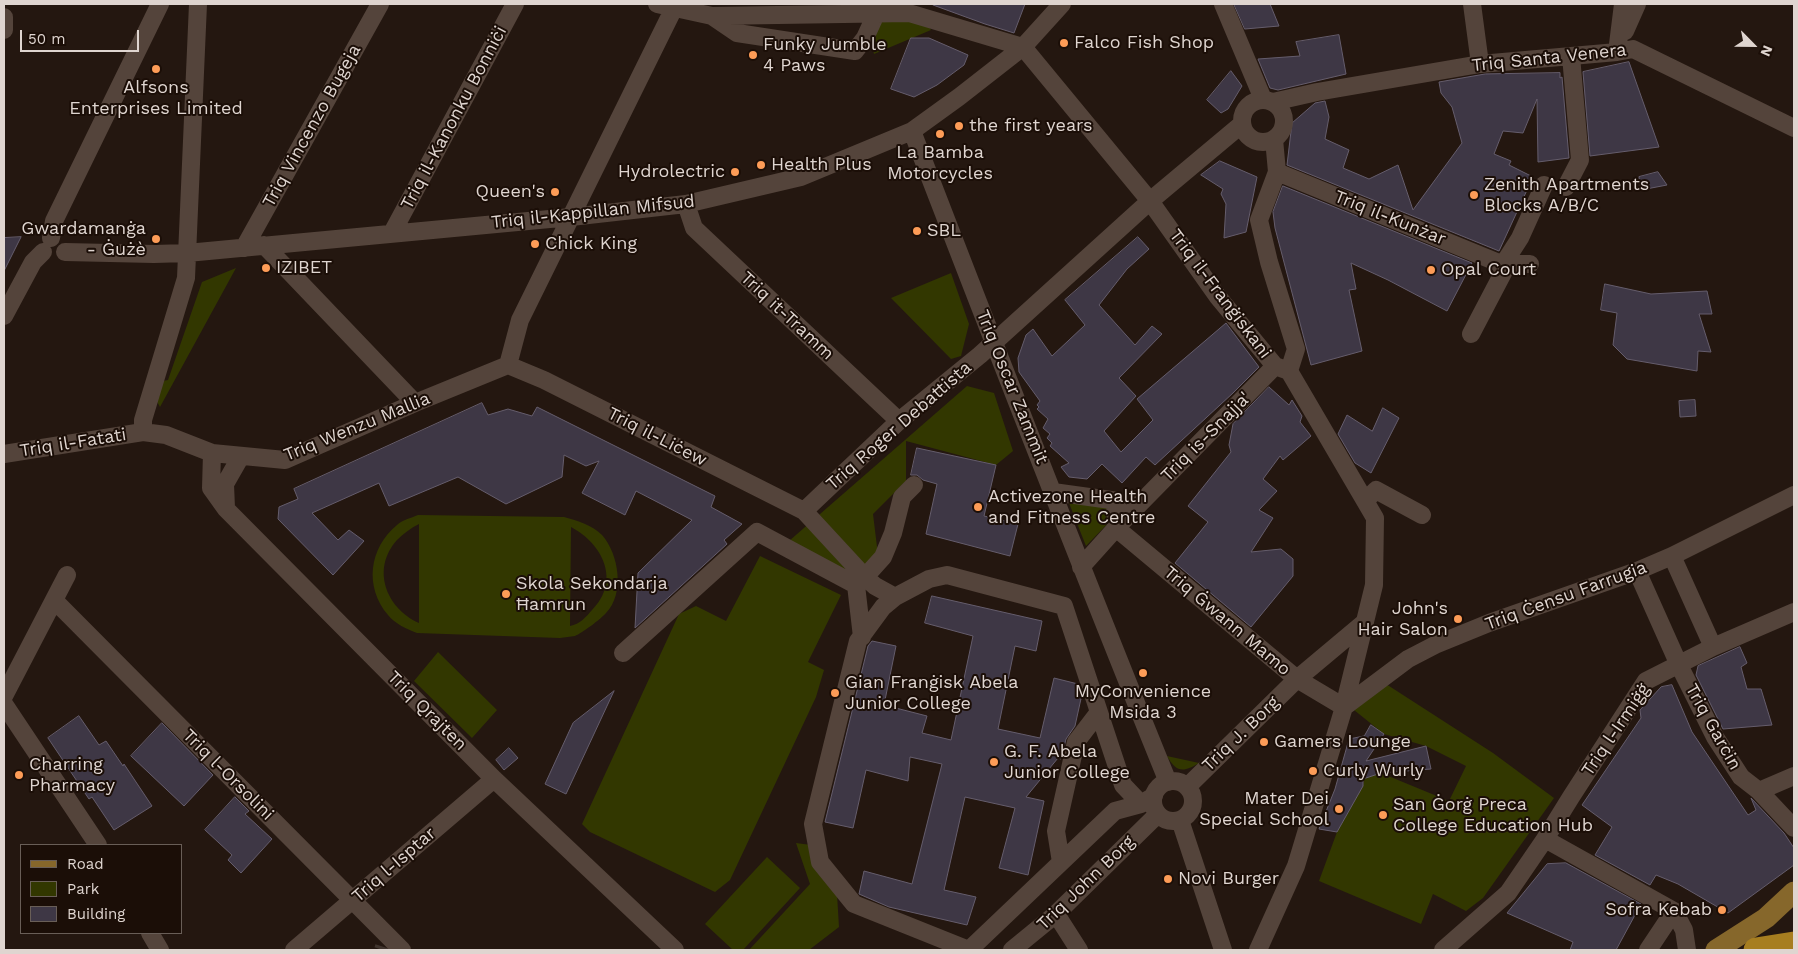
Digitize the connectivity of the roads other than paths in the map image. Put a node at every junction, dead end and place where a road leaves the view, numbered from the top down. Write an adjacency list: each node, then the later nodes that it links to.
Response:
1 (380, 4): 35 (street, Triq Vincenzo Bugeja)
2 (515, 4): 32 (street, Triq il-Kanonku Bonniċi)
3 (657, 4): 11 (street)
4 (1062, 4): 17 (street, Triq il-Kappillan Mifsud)
5 (1223, 4): 21 (street)
6 (1472, 4): 20 (street)
7 (1623, 4): 18 (street)
8 (1637, 4): 18 (street)
9 (163, 5): 33 (street)
10 (194, 5): 36 (street)
11 (674, 8): 14 (street); 31 (street)
12 (794, 9): 13 (street); 14 (street)
13 (876, 14): 14 (street); 17 (street)
14 (712, 16)
15 (4, 18): 16 (street)
16 (4, 30)
17 (1023, 47): 24 (street, Triq il-Kappillan Mifsud); 29 (street, Triq il-Franġiskani)
18 (1618, 47): 19 (street, Triq Santa Venera); 23 (street, Triq Santa Venera)
19 (1571, 56): 20 (street, Triq Santa Venera); 28 (street)
20 (1480, 64): 21 (street, Triq Santa Venera)
21 (1273, 105): 22 (street); 25 (street)
22 (1242, 124): 25 (street); 29 (street, Triq Roger Debattista)
23 (1794, 128)
24 (912, 131): 30 (street, Triq il-Kappillan Mifsud); 41 (street, Triq Oscar Zammit)
25 (1274, 139): 26 (street)
26 (1277, 172): 38 (street, Triq il-Kunżar); 43 (street)
27 (1544, 185): 38 (street)
28 (1566, 187)
29 (1150, 201): 41 (street, Triq Roger Debattista); 43 (street, Triq il-Franġiskani)
30 (686, 204): 31 (street, Triq il-Kappillan Mifsud); 45 (street, Triq it-Tramm)
31 (571, 217): 32 (street, Triq il-Kappillan Mifsud); 42 (street)
32 (392, 233): 34 (street, Triq il-Kappillan Mifsud)
33 (47, 245): 36 (street, Triq il-Kappillan Mifsud); 39 (street)
34 (264, 245): 35 (street, Triq il-Kappillan Mifsud); 44 (street)
35 (244, 248): 36 (street, Triq il-Kappillan Mifsud)
36 (187, 253): 46 (street)
37 (1530, 264): 38 (street)
38 (1502, 267): 40 (street)
39 (4, 316)
40 (1471, 334)
41 (994, 342): 45 (street, Triq Roger Debattista); 51 (street, Triq Oscar Zammit)
42 (508, 365): 44 (street, Triq Wenzu Mallia); 55 (street, Triq il-Liċew)
43 (1282, 368): 53 (street, Triq il-Franġiskani); 57 (street, Triq is-Snajja')
44 (415, 403): 49 (street, Triq Wenzu Mallia)
45 (899, 421): 55 (street, Triq Roger Debattista)
46 (143, 432): 47 (street, Triq Wenzu Mallia); 48 (street, Triq il-Fatati)
47 (212, 453): 49 (street, Triq Wenzu Mallia); 54 (street, Triq Qrajten)
48 (4, 454)
49 (241, 456): 54 (street)
50 (914, 485): 62 (street)
51 (1053, 492): 57 (street); 59 (street, Triq Oscar Zammit)
52 (1794, 496): 58 (street, Triq Ċensu Farrugia)
53 (1364, 501): 56 (street); 66 (street, Triq il-Franġiskani)
54 (226, 509): 77 (street, Triq Qrajten)
55 (804, 511): 62 (street, Triq il-Liċew)
56 (1422, 515)
57 (1116, 528): 59 (street, Triq is-Snajja'); 71 (street, Triq Ġwann Mamo)
58 (1672, 556): 60 (street, Triq Ċensu Farrugia); 68 (street)
59 (1080, 567): 78 (street, Triq Oscar Zammit)
60 (1637, 571): 70 (street, Triq Garċin); 74 (street, Triq Ċensu Farrugia)
61 (67, 575): 64 (street)
62 (861, 581): 63 (street); 67 (street); 69 (street)
63 (895, 597): 67 (street); 75 (street)
64 (54, 600): 72 (street); 89 (street, Triq l-Orsolini)
65 (1794, 612): 68 (street, Triq l-Irmiġġ)
66 (1365, 622): 71 (street, Triq J. Borg); 74 (street, Triq il-Franġiskani)
67 (862, 637): 87 (street)
68 (1713, 647): 70 (street, Triq l-Irmiġġ)
69 (623, 653)
70 (1679, 665): 80 (street, Triq Garċin); 85 (street, Triq l-Irmiġġ)
71 (1297, 680): 74 (street, Triq Ġwann Mamo); 79 (street, Triq J. Borg)
72 (4, 696)
73 (4, 704): 86 (street)
74 (1344, 707): 101 (street, Triq il-Franġiskani)
75 (1099, 712): 81 (street); 87 (street)
76 (1794, 776): 80 (street)
77 (494, 779): 89 (street, Triq l-Isptar); 97 (street, Triq Qrajten)
78 (1168, 782): 79 (street); 81 (street)
79 (1187, 787): 83 (street)
80 (1759, 791): 84 (street, Triq Garċin)
81 (1147, 800): 82 (street); 87 (street)
82 (1158, 814): 83 (street); 91 (street, Triq John Borg)
83 (1180, 820): 100 (street)
84 (1794, 828)
85 (1545, 839): 90 (street); 102 (street, Triq l-Irmiġġ)
86 (97, 844)
87 (1061, 862)
88 (1794, 892): 105 (main road)
89 (353, 901): 95 (street, Triq l-Isptar); 96 (street, Triq l-Orsolini)
90 (1674, 910): 103 (street); 104 (street)
91 (1056, 914): 98 (street, Triq John Borg); 99 (street)
92 (151, 934): 94 (street)
93 (1794, 944): 106 (highway)
94 (160, 950)
95 (294, 950)
96 (402, 950)
97 (675, 950)
98 (1012, 950)
99 (1079, 950)
100 (1222, 950)
101 (1258, 950)
102 (1443, 950)
103 (1648, 950)
104 (1687, 950)
105 (1716, 950)
106 (1756, 950)

